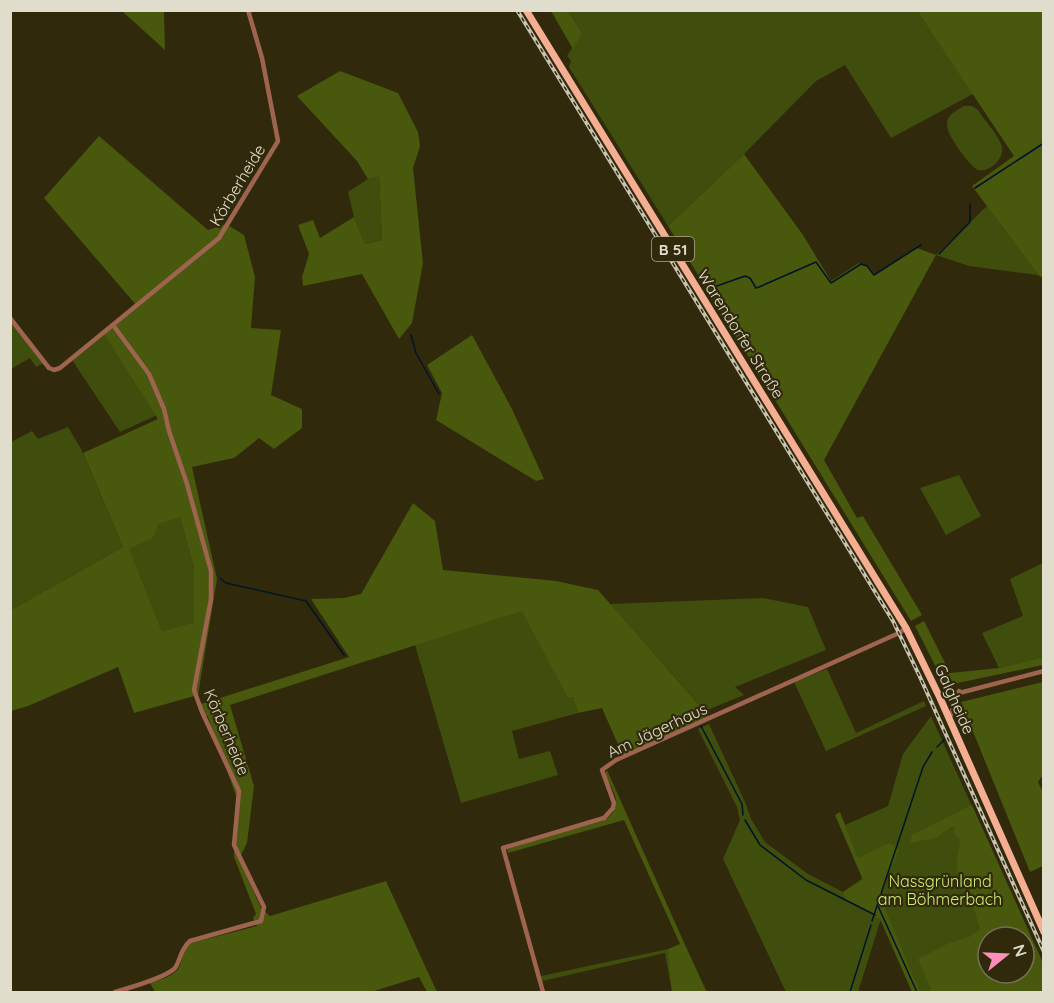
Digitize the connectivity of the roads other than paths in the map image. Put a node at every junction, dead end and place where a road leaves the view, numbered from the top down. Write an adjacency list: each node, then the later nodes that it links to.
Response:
1 (248, 10): 4 (street, Körberheide)
2 (526, 10): 5 (main road, Warendorfer Straße / B 51)
3 (10, 318): 4 (street, Körberheide)
4 (113, 325): 12 (street, Körberheide)
5 (820, 487): 6 (main road, Galgheide / B 51)
6 (906, 628): 9 (main road, Galgheide / B 51); 13 (street, Am Jägerhaus)
7 (1044, 671): 8 (street)
8 (958, 691): 9 (street); 10 (street)
9 (940, 698): 10 (main road, Galgheide / B 51)
10 (949, 719): 11 (main road, Galgheide / B 51)
11 (1044, 932)
12 (115, 993)
13 (543, 993)

